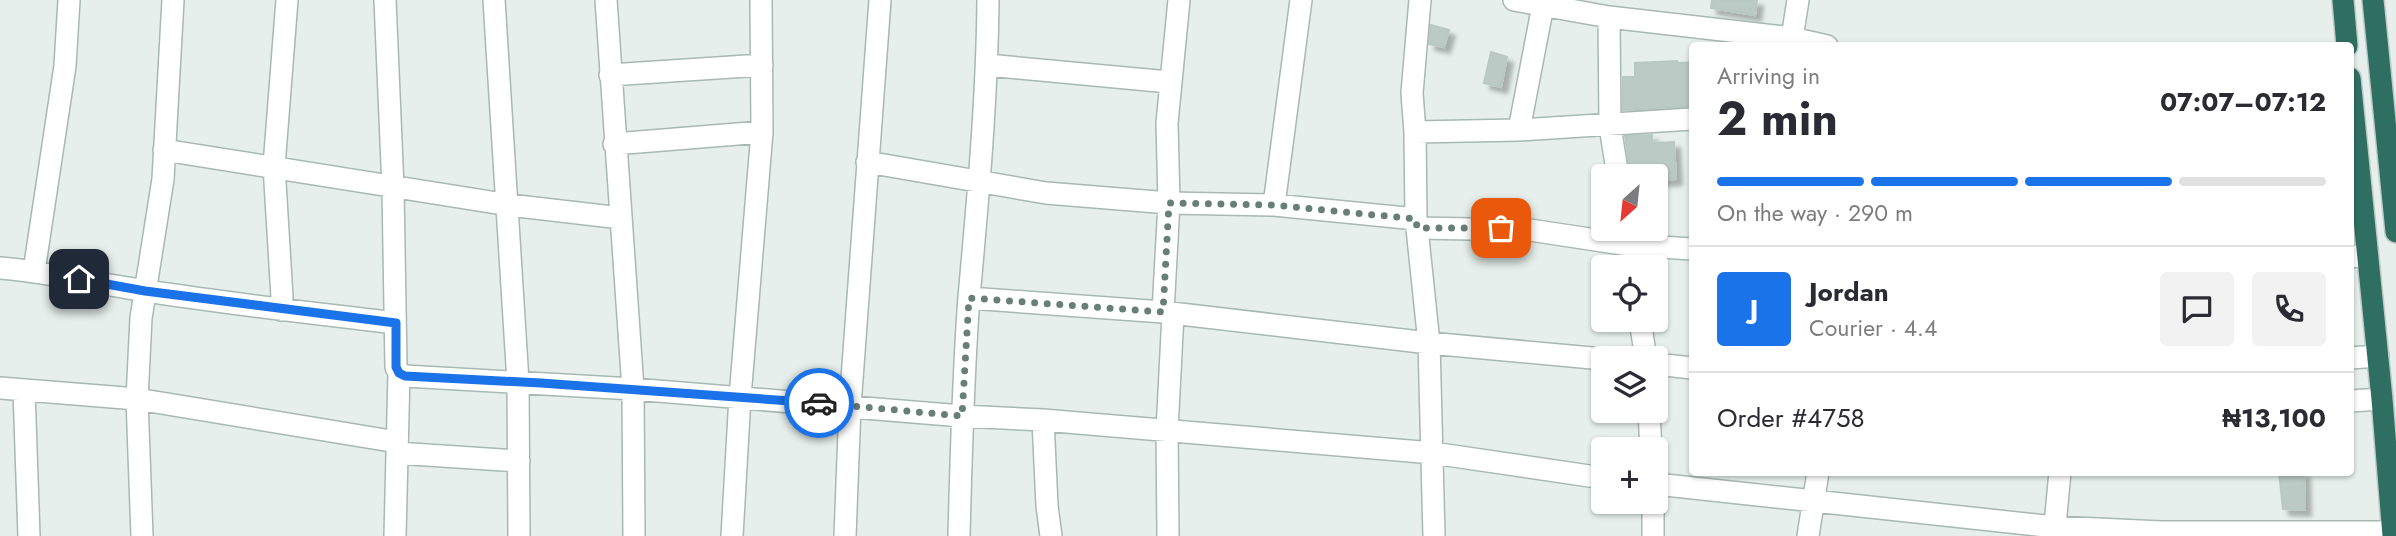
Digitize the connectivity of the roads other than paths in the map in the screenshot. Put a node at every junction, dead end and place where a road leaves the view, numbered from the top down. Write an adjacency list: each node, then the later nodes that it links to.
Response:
1 (69, 0): 50 (street)
2 (173, 0): 32 (street)
3 (287, 0): 36 (street)
4 (385, 0): 38 (street)
5 (494, 0): 40 (street)
6 (606, 0): 24 (street)
7 (761, 0): 22 (street)
8 (880, 0): 34 (street)
9 (988, 0): 23 (street)
10 (1179, 0): 25 (street)
11 (1301, 0): 41 (street)
12 (1420, 0): 30 (street)
13 (1514, 0): 17 (street)
14 (1798, 0): 19 (street)
15 (2343, 0): 21 (highway)
16 (2373, 0): 44 (highway)
17 (1544, 3): 18 (street); 28 (street)
18 (1609, 17): 19 (street); 27 (street)
19 (1792, 38): 20 (street)
20 (1810, 42)
21 (2347, 42)
22 (762, 65): 24 (street); 29 (street)
23 (988, 65): 25 (street); 37 (street)
24 (610, 75): 31 (street)
25 (1169, 82): 39 (street)
26 (1689, 119): 27 (street)
27 (1610, 126): 28 (street); 35 (street)
28 (1519, 130): 30 (street)
29 (762, 132): 31 (street); 67 (street)
30 (1415, 132): 43 (street)
31 (614, 144): 42 (street)
32 (164, 150): 36 (street); 51 (street)
33 (2354, 161): 48 (highway)
34 (867, 162): 37 (street); 71 (street)
35 (1616, 164)
36 (274, 166): 38 (street); 53 (street)
37 (980, 182): 39 (street); 52 (street)
38 (393, 188): 40 (street); 55 (street)
39 (1169, 203): 41 (street); 54 (street)
40 (509, 205): 42 (street); 63 (street)
41 (1274, 205): 43 (street)
42 (621, 218): 65 (street)
43 (1417, 223): 45 (street); 56 (street)
44 (2396, 232)
45 (1591, 234)
46 (1655, 242): 47 (street)
47 (1689, 248)
48 (2358, 256): 57 (highway)
49 (0, 268): 50 (street)
50 (34, 271): 51 (street)
51 (145, 291): 53 (street); 68 (street)
52 (969, 298): 54 (street); 72 (street)
53 (281, 310): 55 (street)
54 (1168, 313): 56 (street); 74 (street)
55 (396, 323): 62 (street)
56 (1429, 343): 58 (street); 76 (street)
57 (2378, 356): 59 (street); 69 (highway)
58 (1591, 358)
59 (2354, 358)
60 (1668, 365): 61 (street)
61 (1689, 368)
62 (399, 373): 63 (street); 75 (street)
63 (518, 382): 65 (street); 77 (street)
64 (0, 388): 66 (street)
65 (632, 389): 67 (street); 90 (street)
66 (24, 390): 68 (street); 86 (street)
67 (740, 397): 71 (street); 91 (street)
68 (136, 399): 75 (street); 87 (street)
69 (2382, 399): 70 (street); 85 (highway)
70 (2354, 401)
71 (850, 406): 72 (street); 92 (street)
72 (962, 416): 73 (street); 93 (street)
73 (1043, 420): 74 (street); 94 (street)
74 (1167, 431): 76 (street); 95 (street)
75 (397, 447): 77 (street); 88 (street)
76 (1433, 453): 78 (street); 96 (street)
77 (519, 461): 89 (street)
78 (1591, 476)
79 (1817, 476): 82 (street)
80 (2060, 476): 84 (street)
81 (1668, 485): 82 (street)
82 (1814, 501): 84 (street); 98 (street)
83 (1653, 514): 97 (street)
84 (2055, 531): 85 (street)
85 (2394, 533)
86 (29, 536)
87 (142, 536)
88 (395, 536)
89 (519, 536)
90 (634, 536)
91 (732, 536)
92 (845, 536)
93 (959, 536)
94 (1051, 536)
95 (1168, 536)
96 (1434, 536)
97 (1653, 536)
98 (1808, 536)

